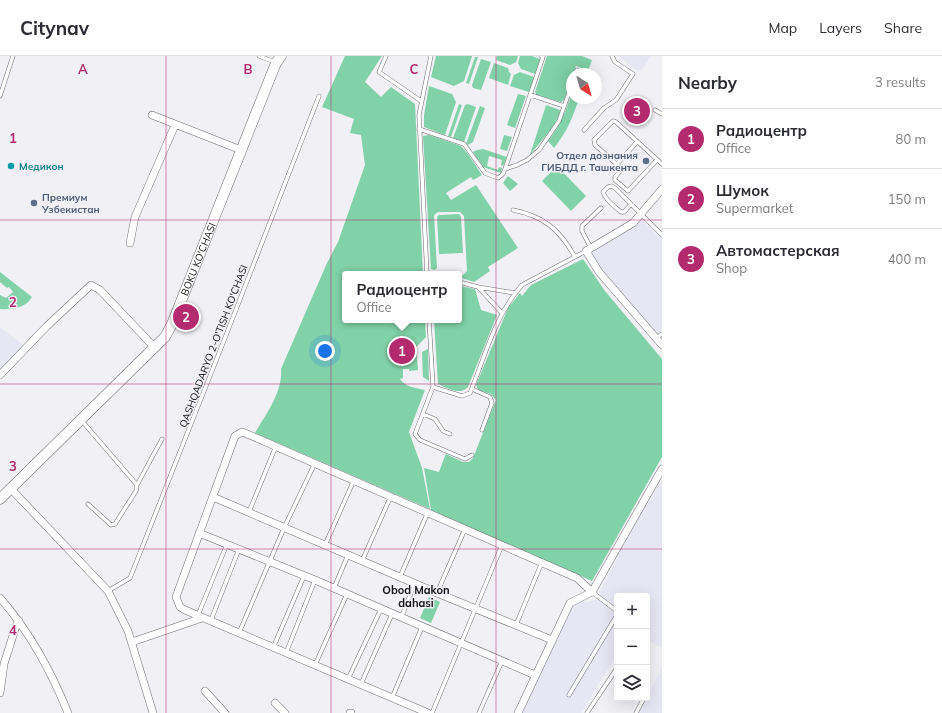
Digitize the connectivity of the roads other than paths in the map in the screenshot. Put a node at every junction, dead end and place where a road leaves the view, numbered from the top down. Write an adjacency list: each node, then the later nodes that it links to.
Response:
1 (13, 56): 9 (lane)
2 (259, 56): 7 (lane)
3 (386, 56): 12 (lane)
4 (431, 56): 12 (lane)
5 (541, 56): 8 (lane)
6 (612, 56): 19 (lane)
7 (279, 59): 21 (street, BOKU KO'CHASI)
8 (530, 95): 13 (lane); 25 (lane)
9 (0, 96)
10 (319, 96): 81 (lane, QASHQADARYO 2-O'TISH KO'CHASI)
11 (566, 100): 13 (lane)
12 (421, 102): 18 (lane)
13 (564, 106): 25 (lane)
14 (655, 110): 15 (lane)
15 (662, 114)
16 (152, 115): 17 (street)
17 (175, 125): 21 (street); 32 (street)
18 (419, 129): 25 (lane); 35 (lane)
19 (584, 130)
20 (637, 142): 22 (lane); 23 (lane); 23 (lane)
21 (241, 150): 43 (street, BOKU KO'CHASI)
22 (657, 160): 23 (lane); 24 (lane)
23 (617, 164)
24 (662, 164)
25 (505, 169)
26 (662, 189): 30 (street)
27 (631, 204): 27 (lane); 30 (lane)
28 (601, 208): 33 (lane)
29 (513, 210): 34 (lane)
30 (641, 213): 31 (lane); 33 (street)
31 (662, 235)
32 (130, 243)
33 (589, 249): 34 (lane); 41 (street)
34 (575, 257): 38 (lane)
35 (427, 271)
36 (462, 283): 37 (lane)
37 (478, 287): 38 (lane); 39 (lane)
38 (515, 293): 39 (lane)
39 (502, 313): 46 (lane)
40 (429, 323): 45 (lane)
41 (659, 336): 42 (street)
42 (662, 345)
43 (155, 348): 44 (street); 48 (street, BOKU KO'CHASI)
44 (0, 375)
45 (433, 388): 46 (lane); 47 (lane)
46 (472, 389): 49 (lane)
47 (423, 414): 50 (lane); 53 (lane)
48 (81, 420): 57 (lane); 58 (street, BOKU KO'CHASI)
49 (482, 430)
50 (450, 434)
51 (162, 439): 57 (lane)
52 (276, 446): 54 (street); 61 (street); 63 (lane)
53 (472, 455)
54 (315, 463): 56 (street); 65 (lane)
55 (662, 469): 82 (street)
56 (354, 480): 59 (street); 69 (lane)
57 (137, 485): 62 (lane)
58 (11, 489): 60 (street, BOKU KO'CHASI); 81 (street)
59 (391, 496): 64 (street); 73 (lane)
60 (1, 497)
61 (213, 497): 63 (street); 67 (street)
62 (88, 504)
63 (249, 512): 65 (street)
64 (428, 512): 66 (street); 77 (lane)
65 (284, 528): 69 (street); 74 (lane)
66 (465, 529): 70 (street); 83 (lane)
67 (199, 533): 68 (street); 90 (street)
68 (227, 544): 71 (street); 90 (lane)
69 (325, 545): 72 (street)
70 (502, 545): 75 (street); 87 (lane)
71 (240, 549): 74 (street); 94 (lane)
72 (348, 555): 73 (street); 80 (lane)
73 (362, 560): 77 (street)
74 (269, 562): 76 (street); 97 (lane)
75 (542, 562): 82 (street); 95 (lane)
76 (304, 576): 78 (street); 101 (lane)
77 (400, 577): 79 (street)
78 (315, 580): 80 (street); 102 (lane)
79 (415, 584): 83 (street); 91 (lane)
80 (334, 589): 84 (street)
81 (108, 591): 99 (street)
82 (592, 592): 88 (lane); 98 (street)
83 (437, 593): 87 (street)
84 (347, 594): 86 (street); 105 (lane)
85 (0, 598): 93 (street)
86 (381, 609): 89 (street); 108 (lane)
87 (476, 609): 95 (street); 100 (lane)
88 (614, 610)
89 (392, 614): 91 (street); 109 (lane)
90 (200, 616): 94 (street); 99 (street)
91 (401, 618): 96 (street)
92 (614, 620): 112 (lane)
93 (19, 621): 104 (street); 116 (street)
94 (210, 621): 97 (street)
95 (516, 625): 98 (street)
96 (422, 627): 100 (street); 113 (lane)
97 (239, 633): 101 (street)
98 (552, 640): 107 (street)
99 (132, 642): 117 (street)
100 (461, 643): 103 (street); 121 (lane)
101 (273, 648): 102 (street)
102 (286, 653): 105 (street)
103 (502, 661): 107 (street); 122 (lane)
104 (2, 663): 111 (street)
105 (315, 666): 108 (street)
106 (614, 672): 124 (lane)
107 (536, 676): 123 (street)
108 (348, 679): 109 (street)
109 (361, 685): 113 (street)
110 (206, 691): 118 (street)
111 (0, 694)
112 (569, 695)
113 (392, 698): 120 (street)
114 (642, 701): 125 (lane)
115 (275, 702): 119 (street)
116 (68, 713)
117 (153, 713)
118 (224, 713)
119 (284, 713)
120 (428, 713)
121 (432, 713)
122 (479, 713)
123 (518, 713)
124 (587, 713)
125 (636, 713)

